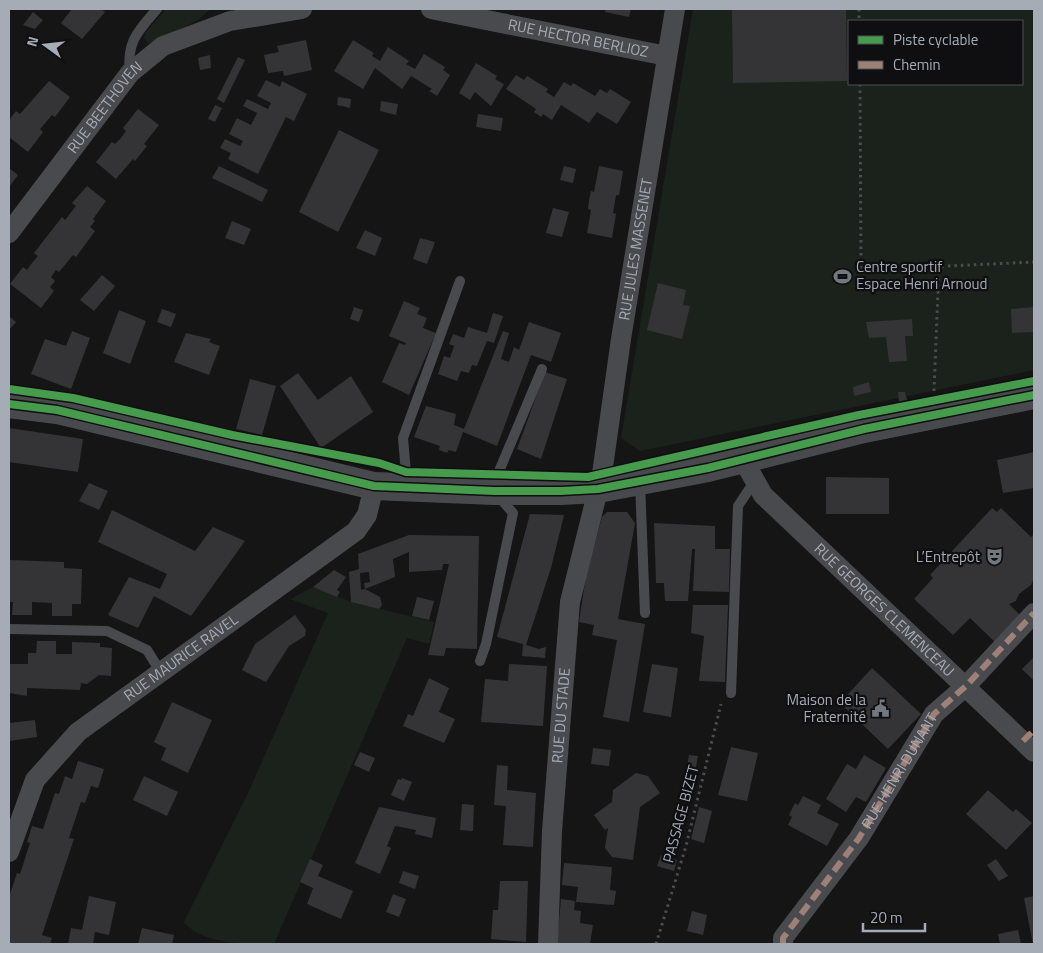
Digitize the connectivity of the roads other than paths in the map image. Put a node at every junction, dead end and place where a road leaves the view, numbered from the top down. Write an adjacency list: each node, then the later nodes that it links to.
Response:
1 (157, 9): 7 (lane)
2 (302, 9): 5 (street)
3 (431, 9): 6 (street, RUE HECTOR BERLIOZ)
4 (676, 9): 6 (street, RUE JULES MASSENET)
5 (231, 15): 7 (street, RUE BEETHOVEN)
6 (667, 56): 17 (street, RUE JULES MASSENET)
7 (130, 73): 8 (street, RUE BEETHOVEN)
8 (9, 233)
9 (460, 281): 16 (lane)
10 (542, 369): 18 (lane)
11 (1034, 395): 13 (street)
12 (9, 404): 15 (street)
13 (749, 471): 14 (street); 24 (street, RUE GEORGES CLEMENCEAU); 25 (lane)
14 (640, 482): 17 (street); 19 (lane)
15 (374, 486): 16 (street); 23 (street, RUE MAURICE RAVEL)
16 (407, 487): 18 (street)
17 (598, 489): 18 (street); 28 (street, RUE DU STADE)
18 (494, 491): 22 (lane)
19 (645, 613)
20 (1034, 613): 24 (street, RUE HENRI DUNANT)
21 (9, 629): 23 (lane)
22 (480, 661)
23 (160, 671): 27 (street, RUE MAURICE RAVEL)
24 (966, 686): 26 (street, RUE GEORGES CLEMENCEAU); 29 (street, RUE HENRI DUNANT)
25 (731, 693)
26 (1030, 741)
27 (9, 852)
28 (548, 944)
29 (783, 944)

